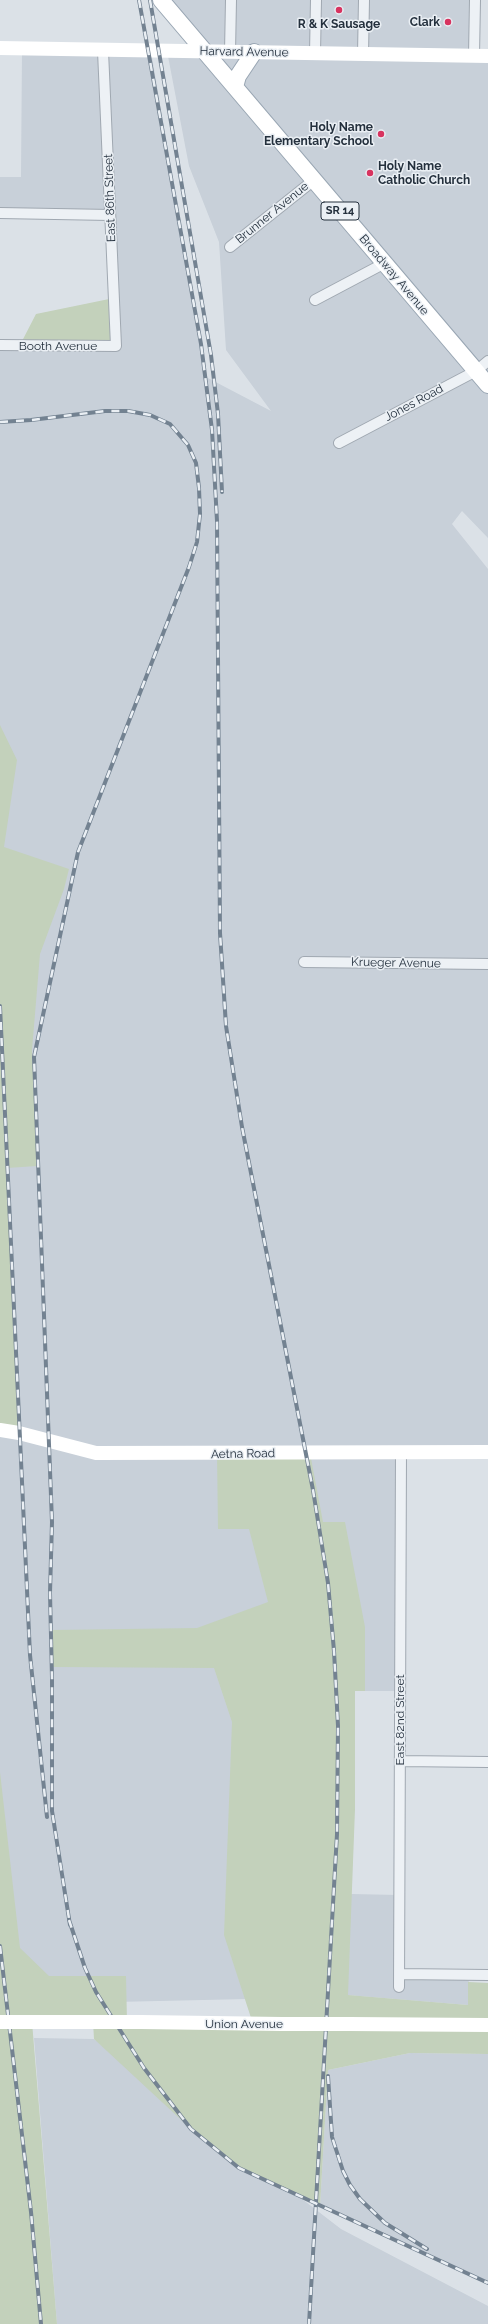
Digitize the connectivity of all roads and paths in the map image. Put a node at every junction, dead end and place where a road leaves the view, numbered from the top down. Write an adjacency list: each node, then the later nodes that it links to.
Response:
1 (161, 0): 8 (main road, Broadway Avenue / SR 14)
2 (231, 0): 9 (street)
3 (316, 0): 11 (street)
4 (364, 0): 12 (street)
5 (474, 0): 13 (street)
6 (0, 48): 7 (main road, Harvard Avenue)
7 (103, 51): 8 (main road, Harvard Avenue); 18 (street, East 86th Street)
8 (205, 52): 9 (main road, Harvard Avenue); 15 (main road, Broadway Avenue / SR 14)
9 (230, 52): 10 (main road, Harvard Avenue)
10 (254, 52): 11 (main road, Harvard Avenue); 15 (main road)
11 (315, 53): 12 (main road, Harvard Avenue)
12 (363, 54): 13 (main road, Harvard Avenue)
13 (474, 56): 14 (main road, Harvard Avenue)
14 (488, 56)
15 (235, 87): 16 (main road, Broadway Avenue / SR 14)
16 (314, 180): 19 (street, Brunner Avenue); 20 (main road, Broadway Avenue / SR 14)
17 (0, 214): 18 (street)
18 (110, 215): 23 (street, East 86th Street)
19 (230, 247)
20 (383, 264): 21 (street); 24 (main road, Broadway Avenue / SR 14)
21 (315, 300)
22 (0, 345): 23 (street, Booth Avenue)
23 (116, 346)
24 (482, 366): 25 (main road, Broadway Avenue / SR 14); 26 (street, Jones Road)
25 (488, 385)
26 (339, 443)
27 (304, 962): 28 (street, Krueger Avenue)
28 (488, 964)
29 (0, 1430): 30 (main road, Aetna Road)
30 (401, 1452): 31 (main road, Aetna Road); 32 (street, East 82nd Street)
31 (488, 1452)
32 (400, 1761): 33 (street); 34 (street, East 82nd Street)
33 (488, 1762)
34 (399, 1974): 35 (street); 36 (street, East 82nd Street)
35 (488, 1975)
36 (399, 1987)
37 (0, 2022): 38 (main road, Union Avenue, bridge)
38 (488, 2025)

